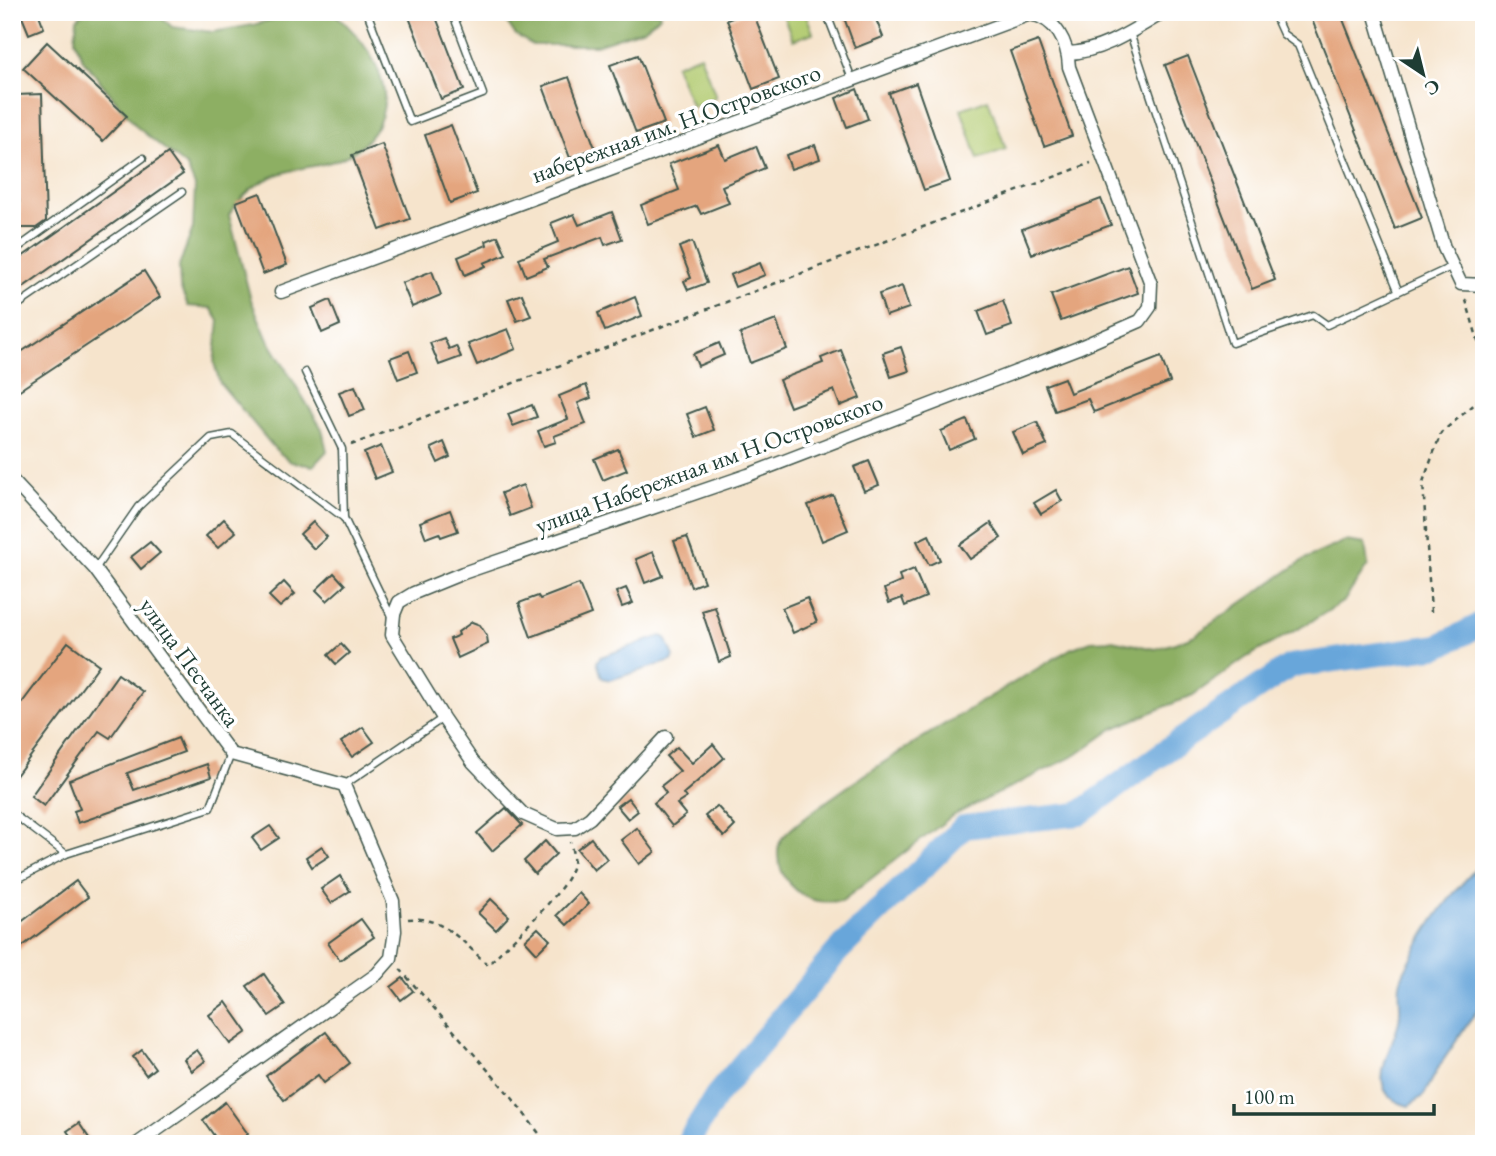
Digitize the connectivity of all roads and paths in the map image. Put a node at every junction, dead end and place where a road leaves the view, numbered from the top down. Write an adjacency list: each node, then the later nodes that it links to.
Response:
1 (367, 12): 2 (lane)
2 (452, 12)
3 (826, 12): 12 (lane)
4 (1164, 12): 9 (street)
5 (1273, 12): 20 (lane)
6 (1374, 12): 17 (street)
7 (1474, 12): 8 (path); 11 (path)
8 (1484, 28)
9 (1130, 33): 10 (street); 20 (lane)
10 (1068, 53): 12 (street, набережная им. Н.Островского); 14 (street, набережная им. Н.Островского)
11 (1484, 62)
12 (852, 79): 21 (street, набережная им. Н.Островского)
13 (143, 158): 16 (lane)
14 (1102, 158): 22 (street, набережная им. Н.Островского); 25 (path)
15 (182, 192): 23 (lane)
16 (12, 252)
17 (1453, 266): 18 (street); 20 (lane)
18 (1461, 284): 19 (street); 29 (path)
19 (1484, 285)
20 (1398, 290)
21 (281, 292)
22 (1150, 306): 30 (street, улица Набережная им Н.Островского)
23 (12, 309)
24 (305, 372): 25 (lane)
25 (342, 449): 27 (lane)
26 (12, 480): 28 (street, улица Песчанка)
27 (344, 518): 28 (lane); 30 (lane)
28 (95, 569): 33 (street, улица Песчанка)
29 (1431, 612)
30 (393, 621): 31 (street)
31 (443, 718): 34 (lane); 36 (street)
32 (666, 737): 36 (street)
33 (231, 754): 34 (street, улица Песчанка); 37 (lane)
34 (344, 785): 39 (street)
35 (12, 813): 37 (lane)
36 (568, 828): 39 (path)
37 (66, 854): 38 (lane)
38 (12, 882)
39 (394, 920): 40 (street)
40 (391, 958): 43 (street); 44 (path)
41 (12, 1129): 42 (path)
42 (22, 1144)
43 (137, 1144)
44 (547, 1144)

